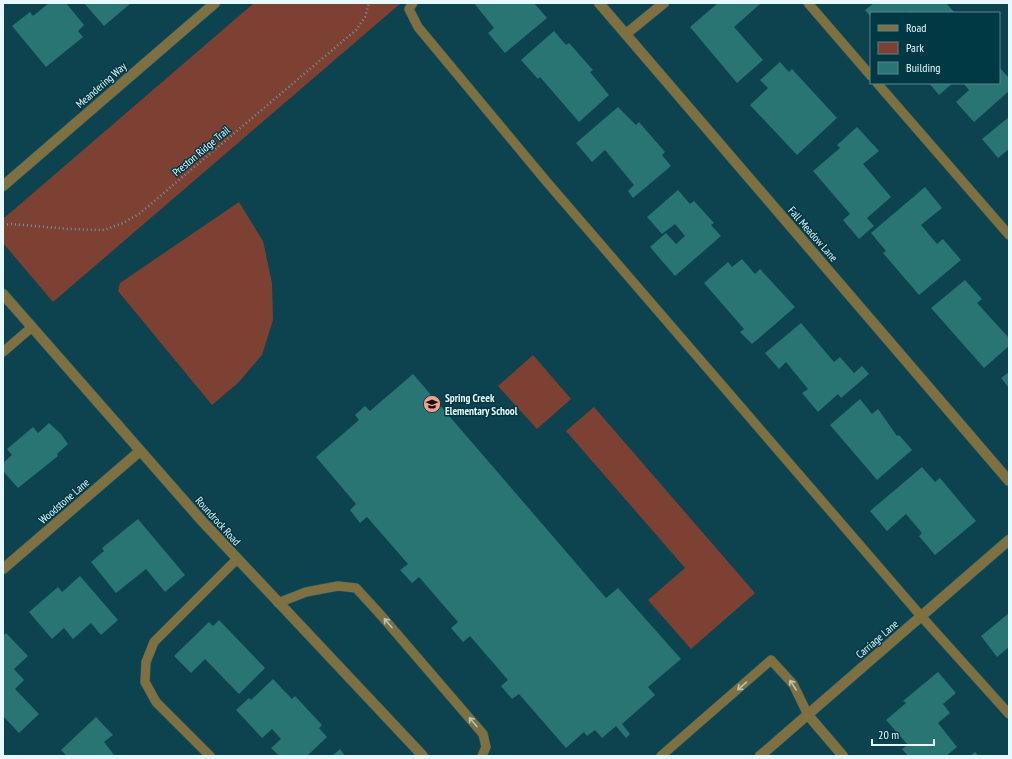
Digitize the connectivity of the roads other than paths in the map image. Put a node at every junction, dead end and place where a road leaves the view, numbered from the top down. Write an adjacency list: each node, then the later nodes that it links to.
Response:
1 (215, 3): 9 (street, Meandering Way)
2 (413, 3): 20 (lane)
3 (599, 3): 6 (street, Fall Meadow Lane)
4 (664, 3): 6 (street)
5 (808, 3): 7 (lane)
6 (626, 34): 15 (street, Fall Meadow Lane)
7 (870, 75)
8 (878, 84): 10 (lane)
9 (3, 186)
10 (1009, 235)
11 (3, 294): 12 (street, Roundrock Road)
12 (32, 327): 13 (lane); 14 (street, Roundrock Road)
13 (3, 352)
14 (140, 451): 17 (street, Roundrock Road); 18 (street, Woodstone Lane)
15 (1009, 481)
16 (1009, 540): 20 (street, Carriage Lane)
17 (237, 559): 19 (street, Roundrock Road); 23 (lane)
18 (3, 569)
19 (278, 603): 24 (street, Roundrock Road); 25 (lane, one-way to 19)
20 (921, 616): 21 (lane); 22 (street, Carriage Lane)
21 (1009, 714)
22 (808, 715): 26 (lane, one-way to 26); 27 (street, Carriage Lane); 28 (street)
23 (210, 756)
24 (423, 756)
25 (482, 756)
26 (661, 756)
27 (760, 756)
28 (843, 756)

